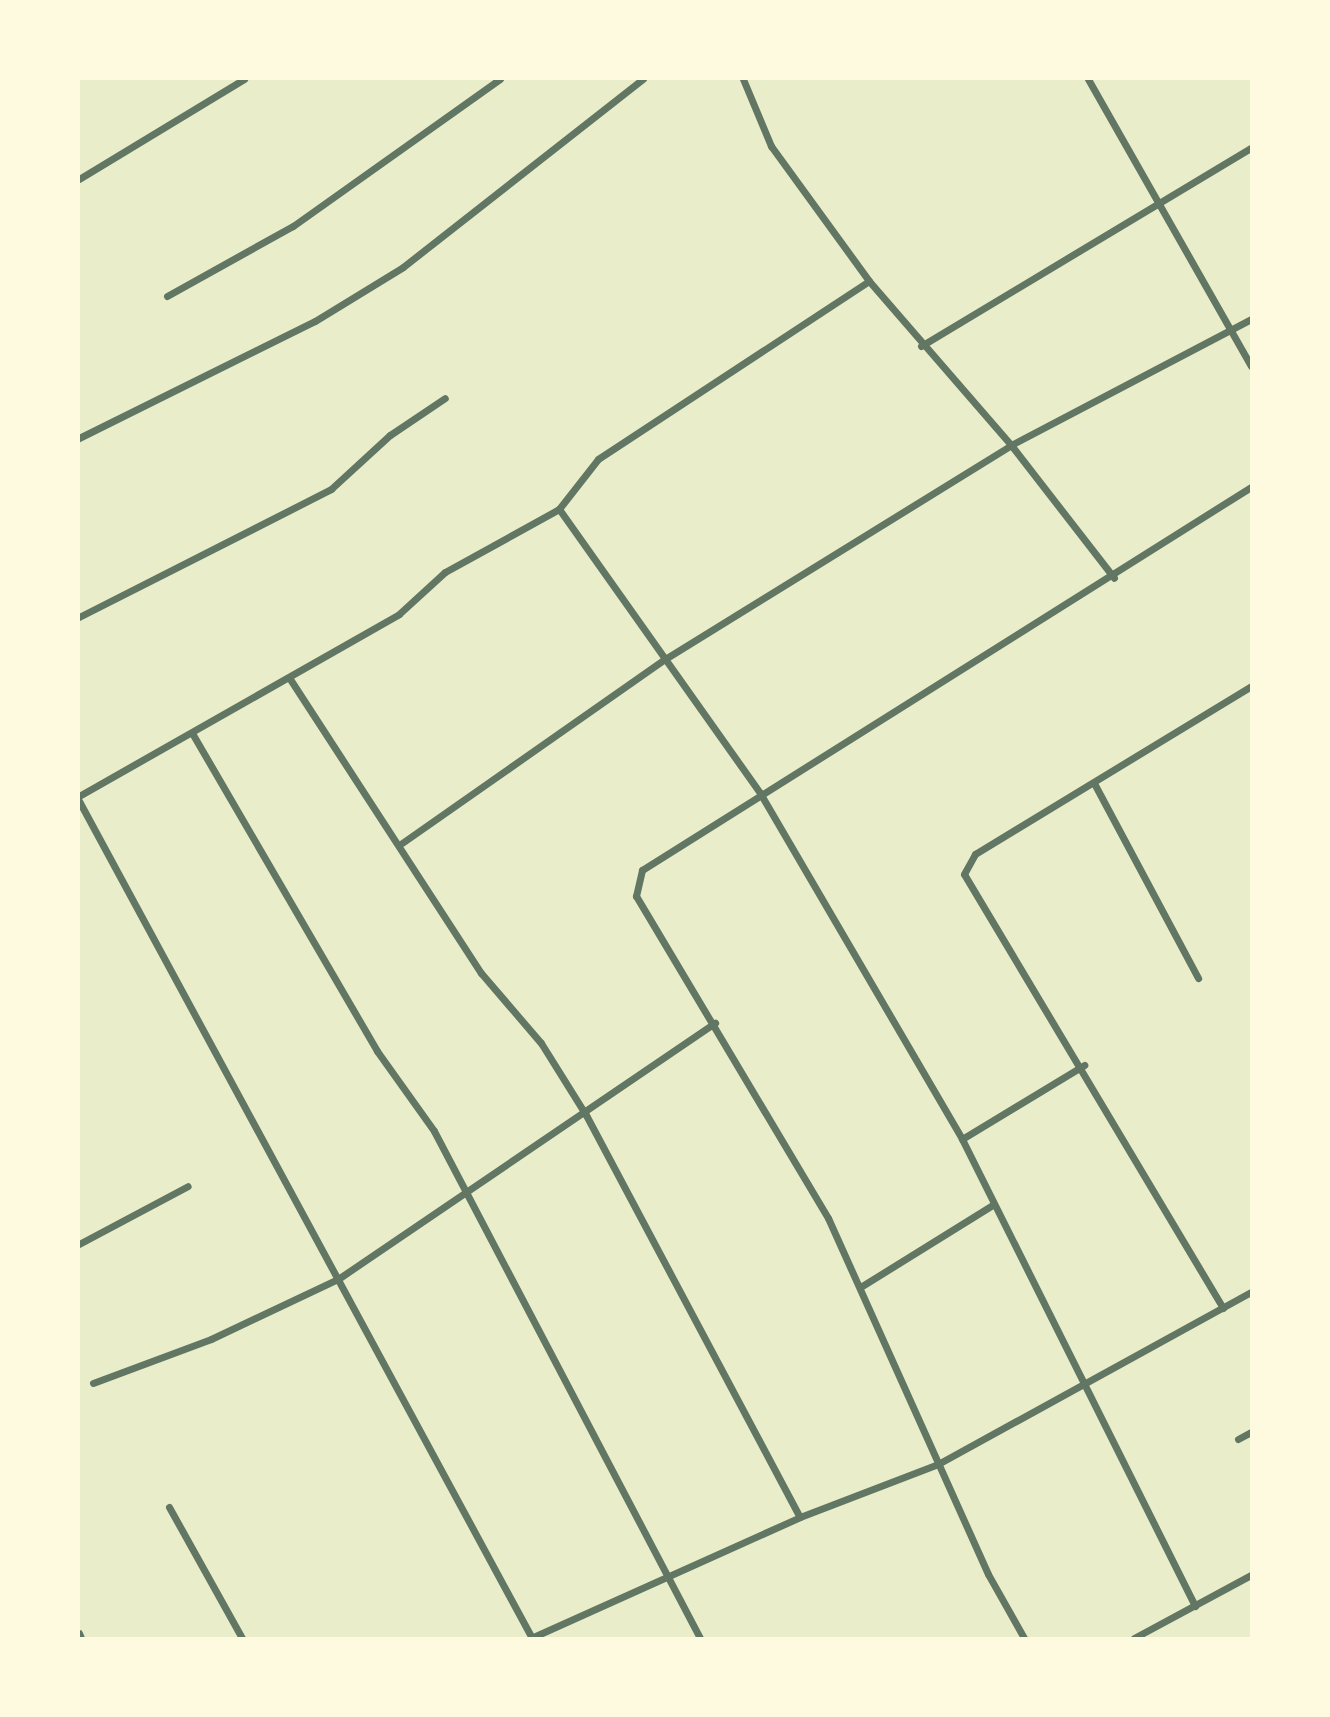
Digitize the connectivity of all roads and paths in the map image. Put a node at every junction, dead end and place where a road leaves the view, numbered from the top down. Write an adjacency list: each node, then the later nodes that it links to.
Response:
1 (244, 79): 7 (street)
2 (500, 79): 10 (street)
3 (643, 79): 16 (street)
4 (743, 79): 9 (street)
5 (1088, 79): 8 (street)
6 (1251, 148): 8 (street)
7 (79, 179)
8 (1157, 199): 12 (street); 13 (street)
9 (869, 281): 13 (street); 19 (street)
10 (167, 296)
11 (1251, 319): 12 (street)
12 (1231, 330): 14 (street); 17 (street)
13 (921, 346): 17 (street)
14 (1251, 366)
15 (445, 398): 21 (street)
16 (79, 438)
17 (1011, 445): 20 (street); 22 (street)
18 (1251, 487): 20 (street)
19 (559, 509): 22 (street); 23 (street)
20 (1114, 578): 27 (street)
21 (79, 617)
22 (665, 659): 27 (street); 29 (street)
23 (290, 679): 25 (street); 29 (street)
24 (1251, 686): 26 (street)
25 (192, 733): 28 (street); 36 (street)
26 (1095, 785): 30 (street); 32 (street)
27 (760, 793): 31 (street); 34 (street)
28 (79, 798): 39 (street)
29 (402, 844): 33 (street)
30 (1198, 978)
31 (715, 1023): 33 (street); 40 (street)
32 (1084, 1065): 34 (street); 42 (street)
33 (586, 1115): 36 (street); 49 (street)
34 (962, 1139): 37 (street)
35 (188, 1186): 38 (street)
36 (467, 1194): 39 (street); 51 (street)
37 (994, 1204): 40 (street); 44 (street)
38 (79, 1244)
39 (338, 1279): 43 (street); 56 (street)
40 (862, 1286): 47 (street)
41 (1251, 1292): 42 (street)
42 (1223, 1308): 44 (street)
43 (93, 1383)
44 (1085, 1388): 47 (street); 52 (street)
45 (1251, 1432): 46 (street)
46 (1238, 1439)
47 (938, 1464): 49 (street); 58 (street)
48 (169, 1507): 55 (street)
49 (800, 1517): 51 (street)
50 (1251, 1575): 52 (street)
51 (667, 1576): 56 (street); 57 (street)
52 (1195, 1606): 59 (street)
53 (79, 1633): 54 (street)
54 (81, 1638)
55 (242, 1638)
56 (532, 1638)
57 (700, 1638)
58 (1024, 1638)
59 (1134, 1638)

